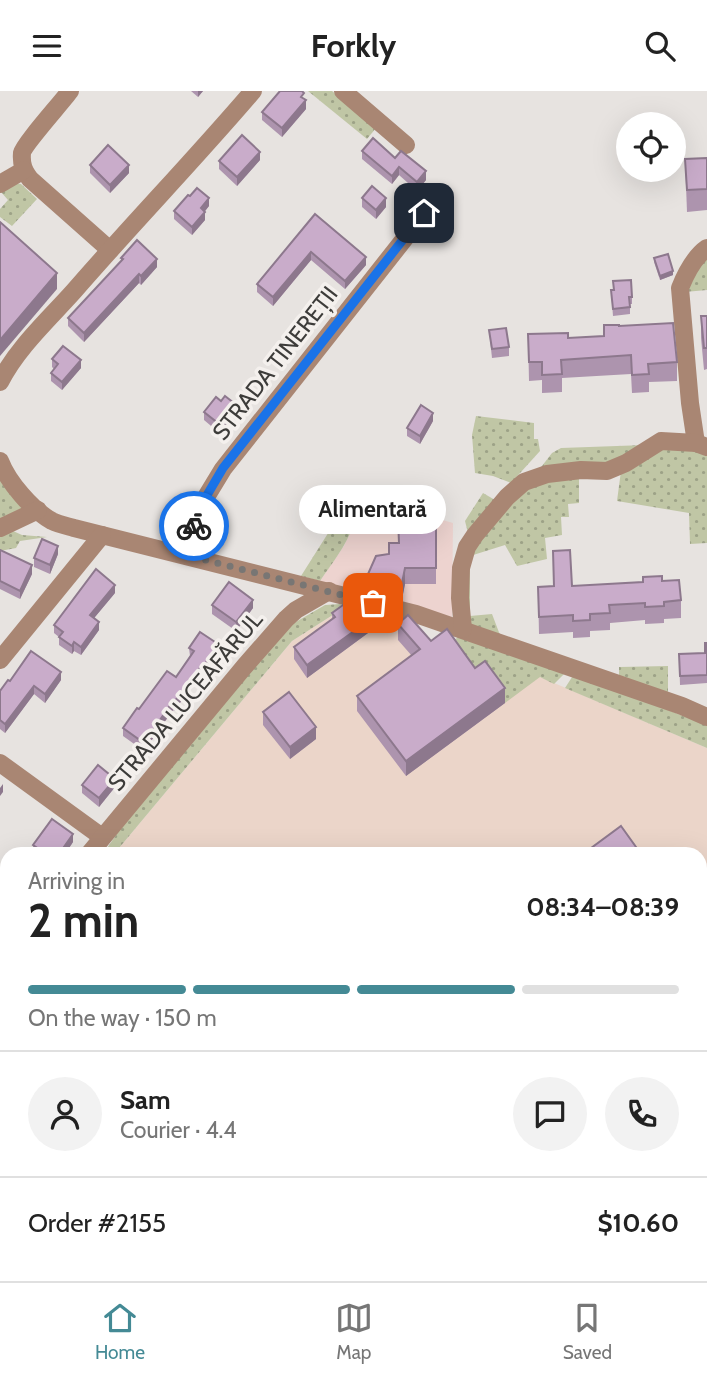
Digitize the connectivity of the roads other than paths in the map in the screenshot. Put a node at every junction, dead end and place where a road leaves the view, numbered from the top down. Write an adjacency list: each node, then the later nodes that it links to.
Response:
1 (71, 91): 5 (street)
2 (253, 91): 9 (street)
3 (342, 91): 4 (street)
4 (406, 145)
5 (23, 170): 6 (street); 9 (street)
6 (0, 184)
7 (424, 213): 16 (street, STRADA TINEREȚII)
8 (707, 248): 11 (street)
9 (110, 250): 10 (street)
10 (0, 382)
11 (701, 445): 18 (street)
12 (0, 461): 13 (street)
13 (38, 510): 14 (street); 15 (street)
14 (0, 528)
15 (102, 535): 16 (street); 19 (street)
16 (186, 555): 17 (street)
17 (329, 591): 18 (street); 22 (street, STRADA LUCEAFĂRUL)
18 (463, 629): 20 (street)
19 (0, 660)
20 (707, 717)
21 (0, 763): 22 (street)
22 (102, 837): 23 (street, STRADA LUCEAFĂRUL)
23 (94, 847)

